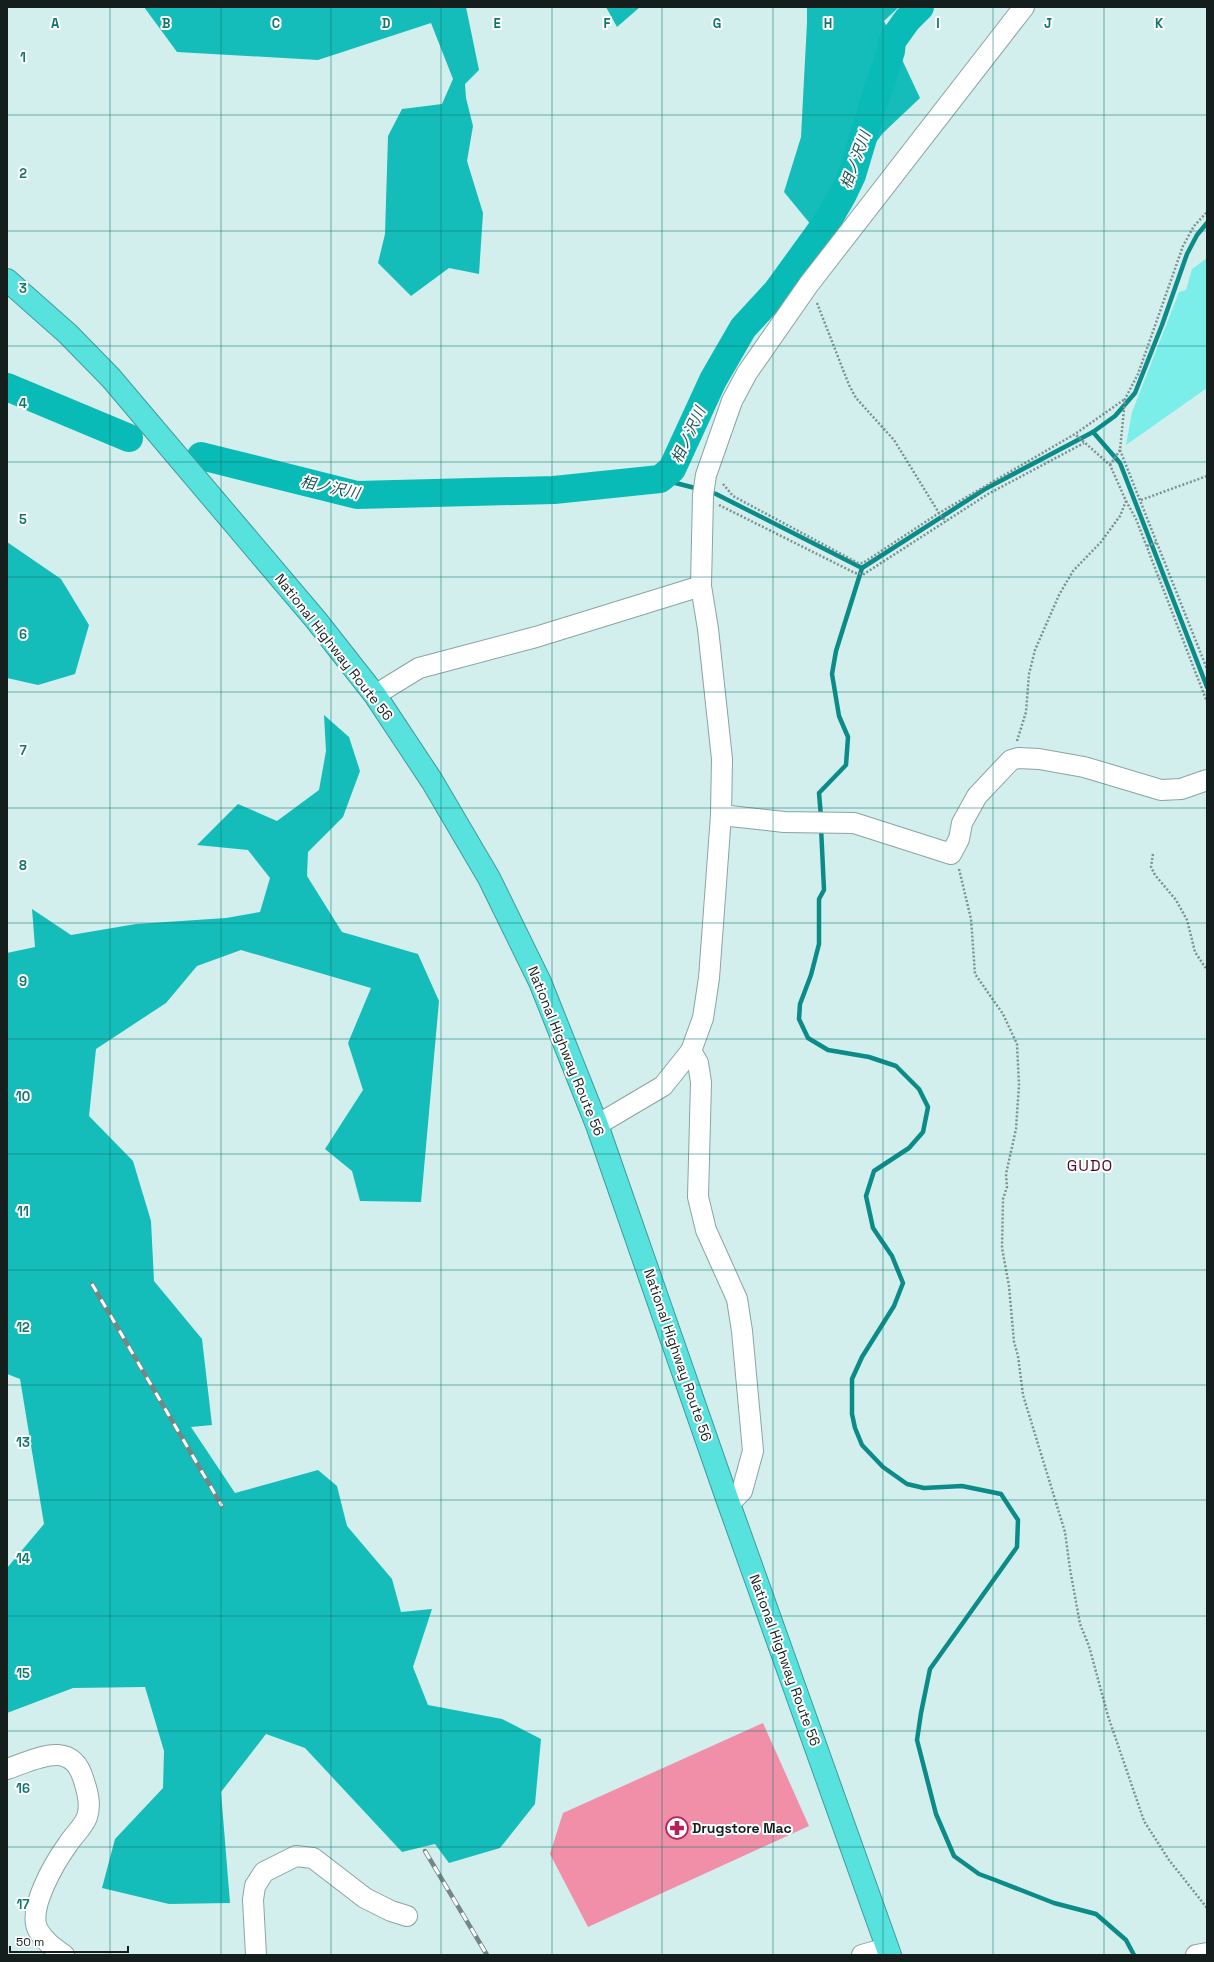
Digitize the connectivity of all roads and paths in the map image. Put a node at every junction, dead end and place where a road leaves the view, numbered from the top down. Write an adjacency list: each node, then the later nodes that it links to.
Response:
1 (1024, 7): 4 (street)
2 (1207, 212): 5 (path)
3 (7, 280): 21 (highway, National Highway Route 56)
4 (809, 284): 10 (street); 15 (path)
5 (1125, 399): 6 (path); 8 (path)
6 (1075, 434): 7 (path); 15 (path)
7 (1084, 443): 9 (path); 16 (path)
8 (1120, 450): 9 (path); 13 (path)
9 (1110, 465): 14 (path)
10 (708, 471): 12 (street); 15 (path)
11 (1207, 476): 13 (path)
12 (703, 499): 16 (path); 19 (street)
13 (1141, 500): 17 (path)
14 (1126, 501): 18 (path); 23 (path)
15 (940, 513): 16 (path)
16 (946, 522)
17 (1158, 542): 18 (path); 20 (path)
18 (1147, 546): 22 (path)
19 (701, 586): 21 (street); 25 (street)
20 (1207, 668)
21 (375, 695): 30 (highway, National Highway Route 56)
22 (1207, 702)
23 (1011, 760): 24 (street); 26 (street)
24 (1207, 780)
25 (721, 815): 26 (street); 29 (street)
26 (951, 854): 33 (path)
27 (1153, 854): 28 (path)
28 (1207, 970)
29 (691, 1051): 30 (street); 31 (street)
30 (597, 1125): 31 (highway, National Highway Route 56)
31 (729, 1504): 35 (highway, National Highway Route 56)
32 (7, 1769): 37 (street)
33 (1207, 1908)
34 (407, 1916): 38 (street)
35 (888, 1951): 39 (street)
36 (1207, 1953): 40 (street)
37 (64, 1955)
38 (256, 1955)
39 (862, 1955)
40 (1196, 1955)

